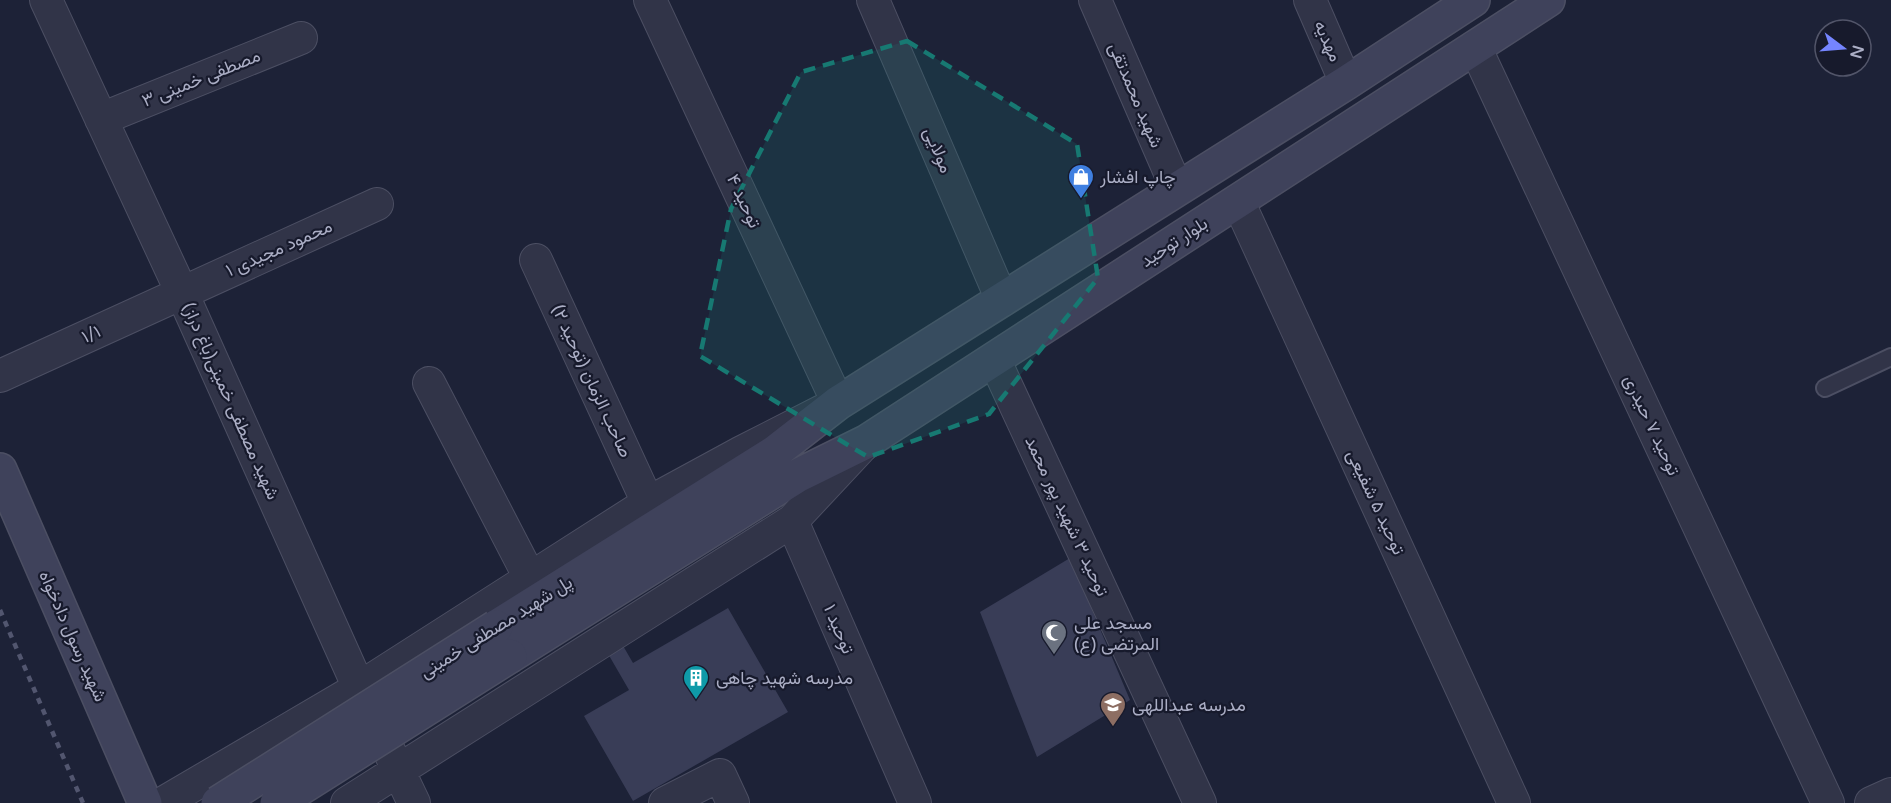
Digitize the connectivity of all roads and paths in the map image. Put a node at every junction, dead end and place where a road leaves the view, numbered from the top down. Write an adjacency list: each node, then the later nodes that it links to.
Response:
1 (47, 0): 11 (street, شهید مصطفی خمینی(باغ دراز))
2 (650, 0): 23 (street, توحید ۴)
3 (873, 0): 17 (street, مولایی)
4 (1095, 0): 12 (street, شهید محمدتقی)
5 (1310, 0): 10 (street, مهدیه)
6 (1473, 0): 10 (main road)
7 (1548, 0): 9 (main road, بلوار توحید)
8 (302, 38): 11 (street, مصطفی خمینی ۳)
9 (1475, 47): 13 (main road, بلوار توحید); 44 (street, توحید ۷ حیدری)
10 (1346, 83): 12 (main road)
11 (101, 119): 16 (street, شهید مصطفی خمینی(باغ دراز))
12 (1177, 189): 17 (main road)
13 (1238, 201): 19 (main road, بلوار توحید); 43 (street, توحید ۵ شفیعی)
14 (377, 204): 16 (street, ۱ محمود مجیدی)
15 (536, 260): 27 (street, صاحب الزمان (توحید ۲))
16 (182, 292): 20 (street, ۱/۱); 30 (street, شهید مصطفی خمینی(باغ دراز))
17 (1002, 300): 23 (main road)
18 (1891, 357): 22 (lane)
19 (994, 359): 24 (main road, بلوار توحید); 42 (street, توحید ۳ شهيد پور محمد)
20 (0, 376)
21 (429, 383): 29 (street)
22 (1825, 388)
23 (838, 403): 27 (street); 36 (main road, پل شهید مصطفی خمینی, bridge)
24 (866, 442): 26 (main road, بلوار توحید); 28 (street)
25 (0, 470): 34 (main road, شهید رسول دادخواه)
26 (797, 476): 37 (main road, پل شهید مصطفی خمینی, bridge)
27 (648, 503): 29 (street)
28 (792, 521): 31 (street); 41 (street, توحید ۱)
29 (530, 578): 30 (street)
30 (359, 688): 31 (street, شهید مصطفی خمینی(باغ دراز)); 35 (street)
31 (399, 771): 38 (street); 39 (street, شهید مصطفی خمینی(باغ دراز))
32 (727, 789): 40 (street)
33 (1891, 794): 45 (street)
34 (145, 803)
35 (163, 803)
36 (218, 803)
37 (277, 803)
38 (347, 803)
39 (414, 803)
40 (665, 803)
41 (914, 803)
42 (1200, 803)
43 (1514, 803)
44 (1828, 803)
45 (1871, 803)

